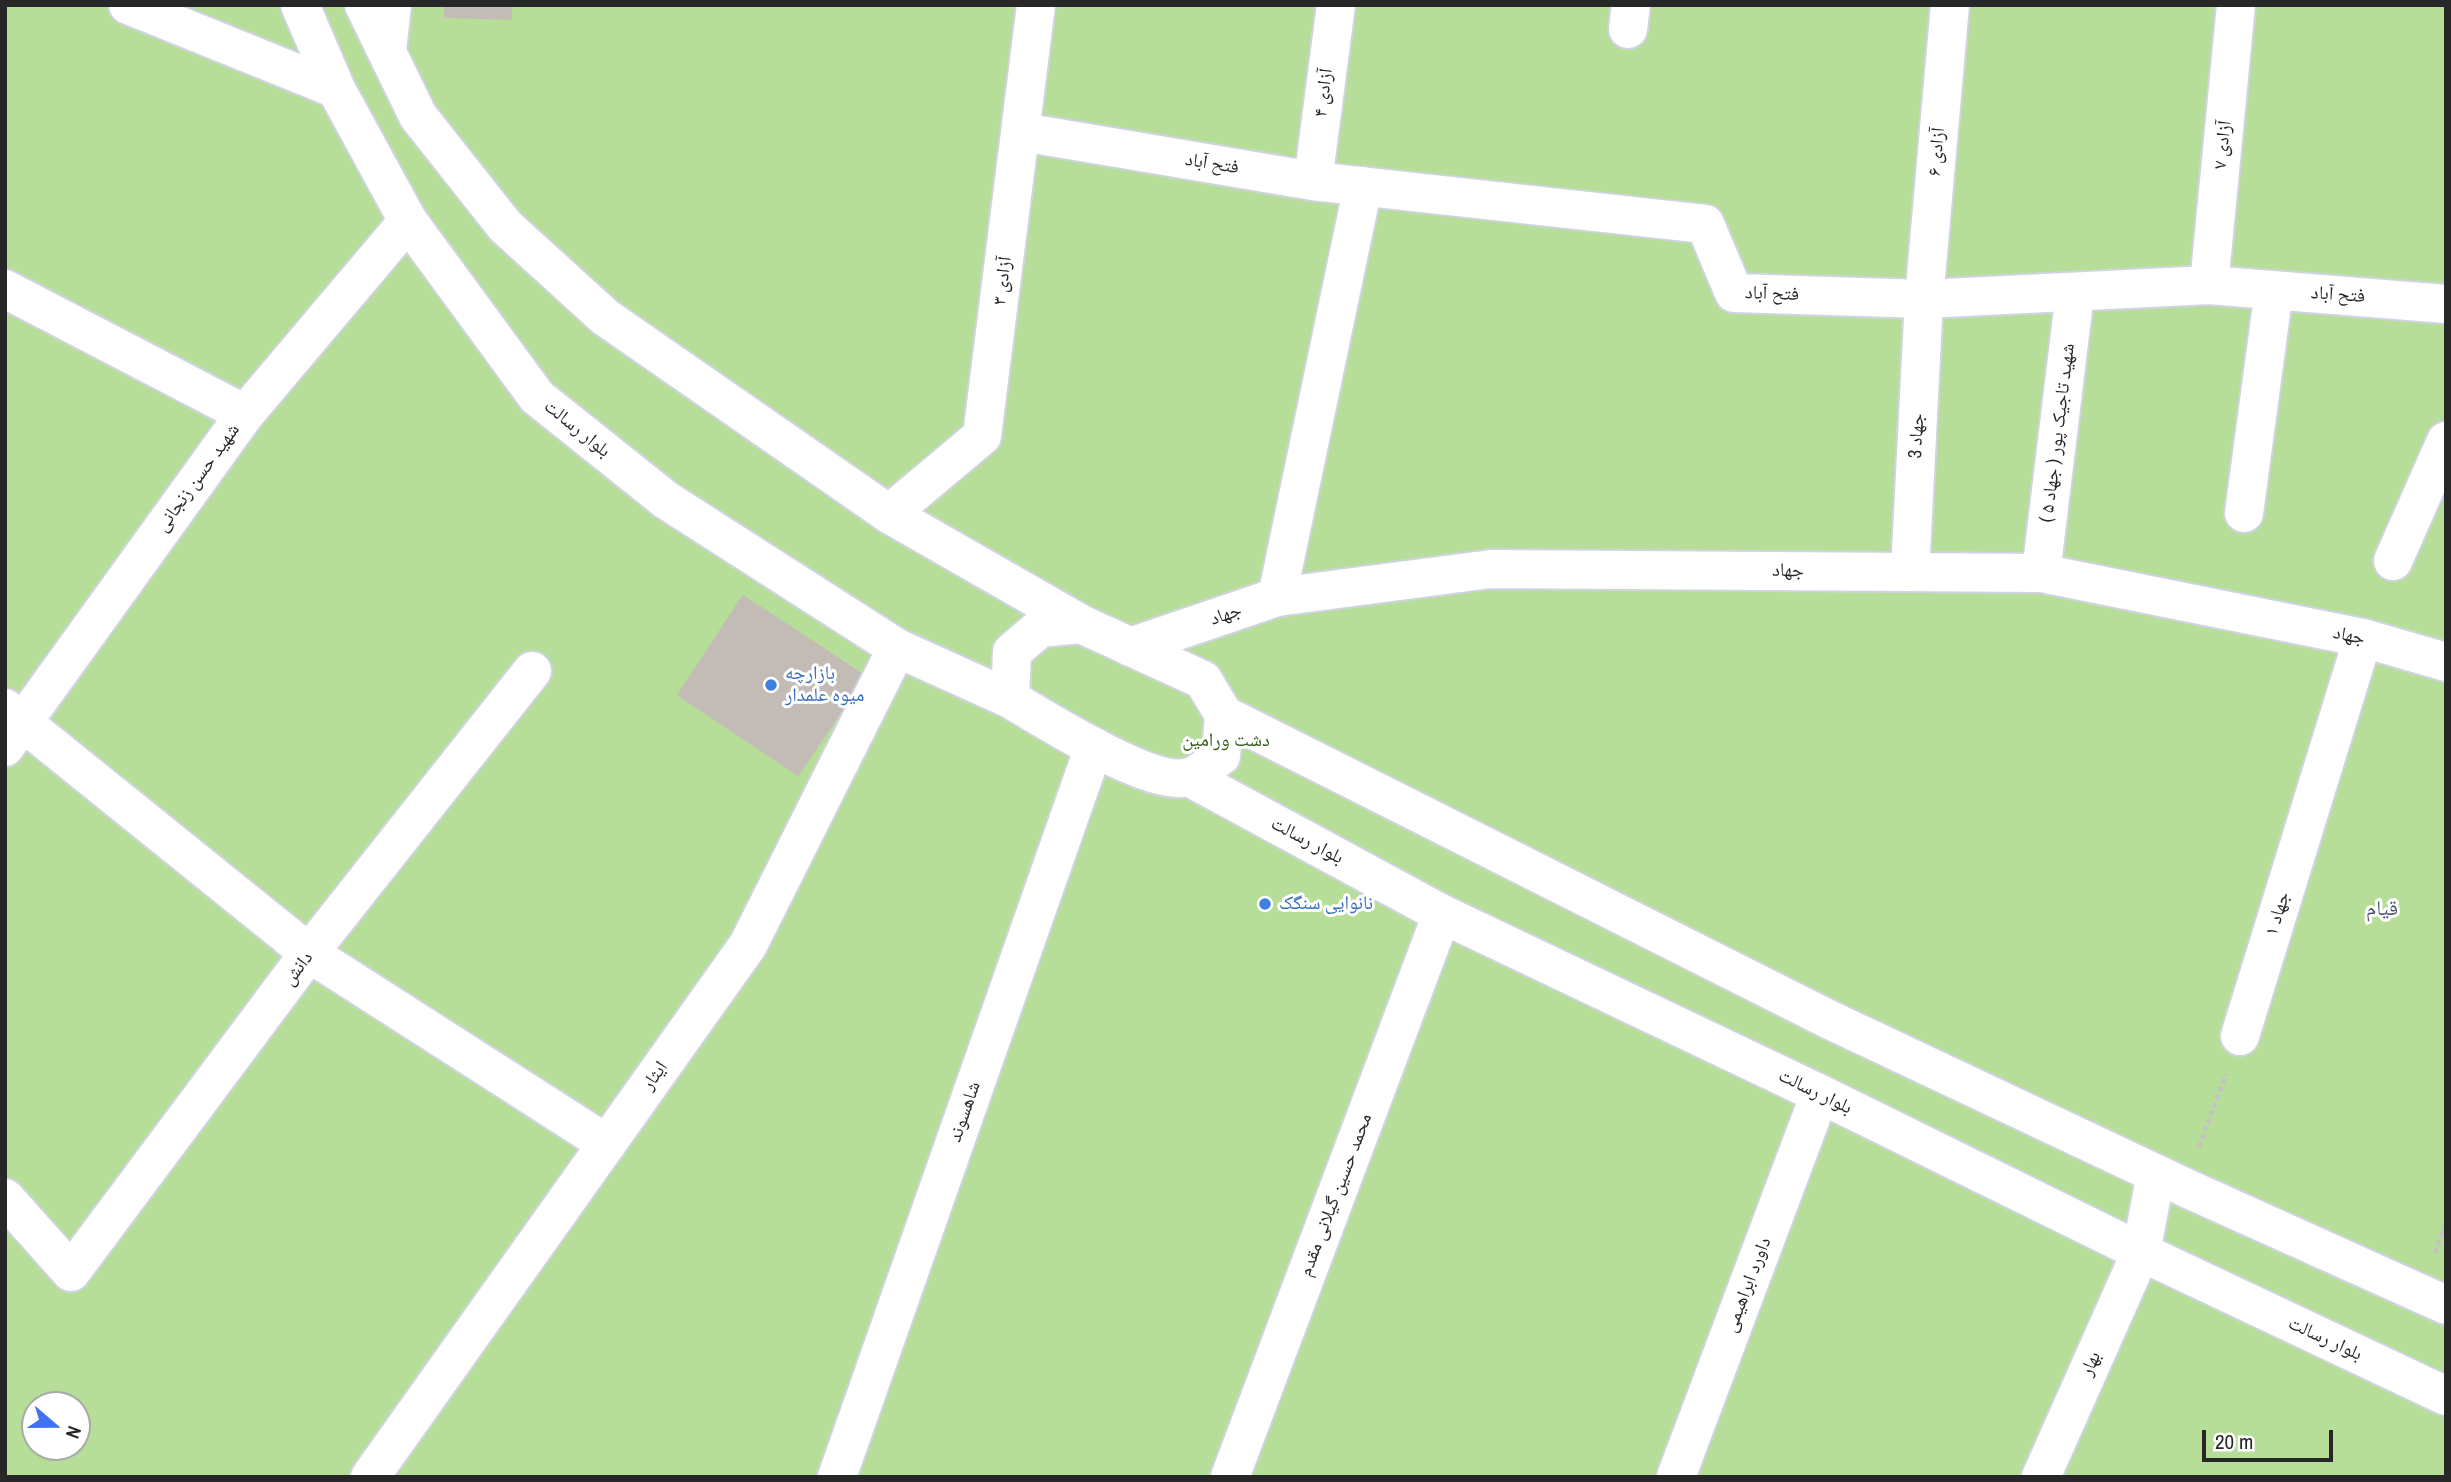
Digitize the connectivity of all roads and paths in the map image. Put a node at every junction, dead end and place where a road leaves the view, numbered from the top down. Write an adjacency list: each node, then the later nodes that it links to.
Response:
1 (128, 5): 10 (street)
2 (300, 5): 10 (street, بلوار رسالت)
3 (363, 5): 9 (street)
4 (392, 5): 9 (street)
5 (1036, 5): 11 (street, آزادی ۳)
6 (1336, 5): 12 (street, آزادی ۴)
7 (1950, 5): 19 (street, آزادی ۶)
8 (2236, 5): 15 (street, آزادی ۷)
9 (387, 51): 24 (street)
10 (336, 89): 14 (street, بلوار رسالت)
11 (1022, 132): 12 (street, فتح آباد); 24 (street, آزادی ۳)
12 (1313, 181): 13 (street, فتح آباد)
13 (1363, 186): 19 (street, فتح آباد); 28 (street)
14 (408, 221): 21 (street, شهید حسن زنجانی); 32 (street, بلوار رسالت)
15 (2209, 285): 17 (street, فتح آباد); 18 (street, فتح آباد)
16 (5, 289): 21 (street)
17 (2274, 290): 20 (street, فتح آباد); 23 (street)
18 (2075, 293): 19 (street, فتح آباد); 27 (street, شهید تاجیک پور ( جهاد ۵ ))
19 (1924, 299): 26 (street, جهاد 3)
20 (2446, 304)
21 (244, 414): 37 (street, شهید حسن زنجانی)
22 (2446, 441): 25 (street)
23 (2244, 513)
24 (889, 514): 29 (street)
25 (2393, 561)
26 (1910, 572): 27 (street, جهاد); 28 (street, جهاد)
27 (2041, 573): 30 (street, جهاد)
28 (1277, 597): 31 (street, جهاد)
29 (1081, 624): 31 (street); 35 (street)
30 (2363, 638): 33 (street, جهاد); 42 (street, جهاد ۱)
31 (1130, 647): 36 (street)
32 (897, 648): 35 (street, بلوار رسالت); 44 (street, ایثار)
33 (2446, 662)
34 (532, 671): 41 (street, دانش)
35 (1010, 699): 38 (street, بلوار رسالت)
36 (1224, 715): 39 (street); 45 (street)
37 (11, 726): 41 (street)
38 (1094, 747): 39 (street, بلوار رسالت); 51 (street, شاهسوند)
39 (1189, 777): 40 (street, بلوار رسالت)
40 (1442, 914): 43 (street, بلوار رسالت); 52 (street, محمد حسین گیلانی مقدم)
41 (309, 953): 44 (street); 46 (street, دانش)
42 (2240, 1036): 45 (path)
43 (1820, 1094): 47 (street, بلوار رسالت); 53 (street, داورد ابراهیمی)
44 (607, 1144): 50 (street, ایثار)
45 (2170, 1181): 47 (street, بهار); 48 (street)
46 (5, 1198)
47 (2141, 1252): 49 (street, بلوار رسالت); 54 (street, بهار)
48 (2446, 1305)
49 (2446, 1396)
50 (370, 1477)
51 (836, 1477)
52 (1230, 1477)
53 (1676, 1477)
54 (2041, 1477)

